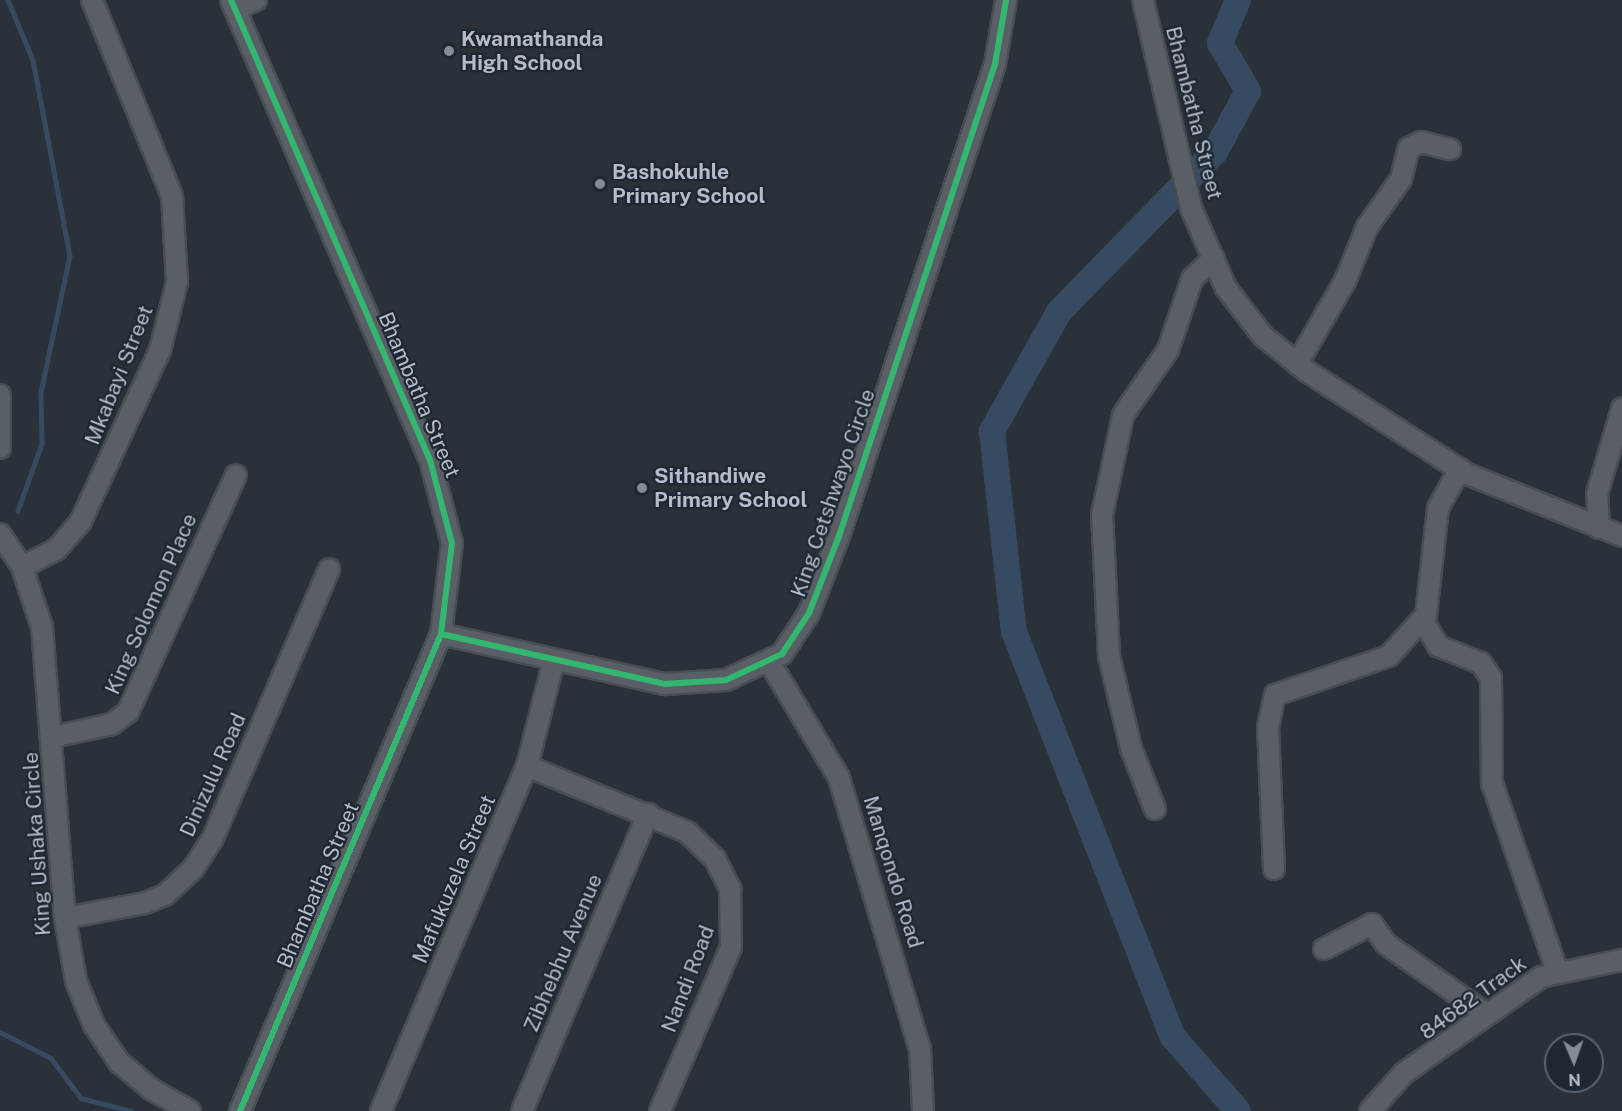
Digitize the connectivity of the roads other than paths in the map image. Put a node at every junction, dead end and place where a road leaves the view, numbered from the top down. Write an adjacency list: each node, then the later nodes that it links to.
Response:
1 (92, 0): 17 (street, Mkabayi Street)
2 (256, 0): 5 (street)
3 (1005, 0): 22 (street, King Cetshwayo Circle)
4 (1143, 0): 7 (street, Bhambatha Street)
5 (233, 5): 20 (street, Bhambatha Street)
6 (1450, 149): 8 (street)
7 (1216, 263): 8 (street, Bhambatha Street); 25 (street)
8 (1297, 364): 12 (street, Bhambatha Street)
9 (0, 395): 11 (street)
10 (1622, 409): 14 (street)
11 (0, 448)
12 (1460, 470): 14 (street, Bhambatha Street); 19 (street)
13 (236, 475): 23 (street, King Solomon Place)
14 (1599, 528): 16 (street, Bhambatha Street)
15 (0, 534): 17 (street, King Ushaka Circle)
16 (1622, 536)
17 (22, 567): 23 (street, King Ushaka Circle)
18 (329, 569): 28 (street, Dinizulu Road)
19 (1425, 616): 27 (street); 31 (street)
20 (441, 634): 21 (street, King Cetshwayo Circle); 34 (street, Bhambatha Street)
21 (554, 660): 22 (street, King Cetshwayo Circle); 24 (street, Mafukuzela Street)
22 (770, 663): 38 (street, Manqondo Road)
23 (53, 737): 28 (street, King Ushaka Circle)
24 (527, 766): 26 (street, Nandi Road); 35 (street, Mafukuzela Street)
25 (1155, 809)
26 (648, 814): 36 (street, Zibhebhu Avenue); 37 (street, Nandi Road)
27 (1274, 869)
28 (66, 918): 33 (street, King Ushaka Circle)
29 (1324, 949): 32 (street)
30 (1622, 960): 31 (street, 84682 Track)
31 (1557, 971): 32 (street, 84682 Track)
32 (1486, 1014): 39 (street, 84682 Track)
33 (190, 1111)
34 (240, 1111)
35 (381, 1111)
36 (522, 1111)
37 (660, 1111)
38 (923, 1111)
39 (1370, 1111)

